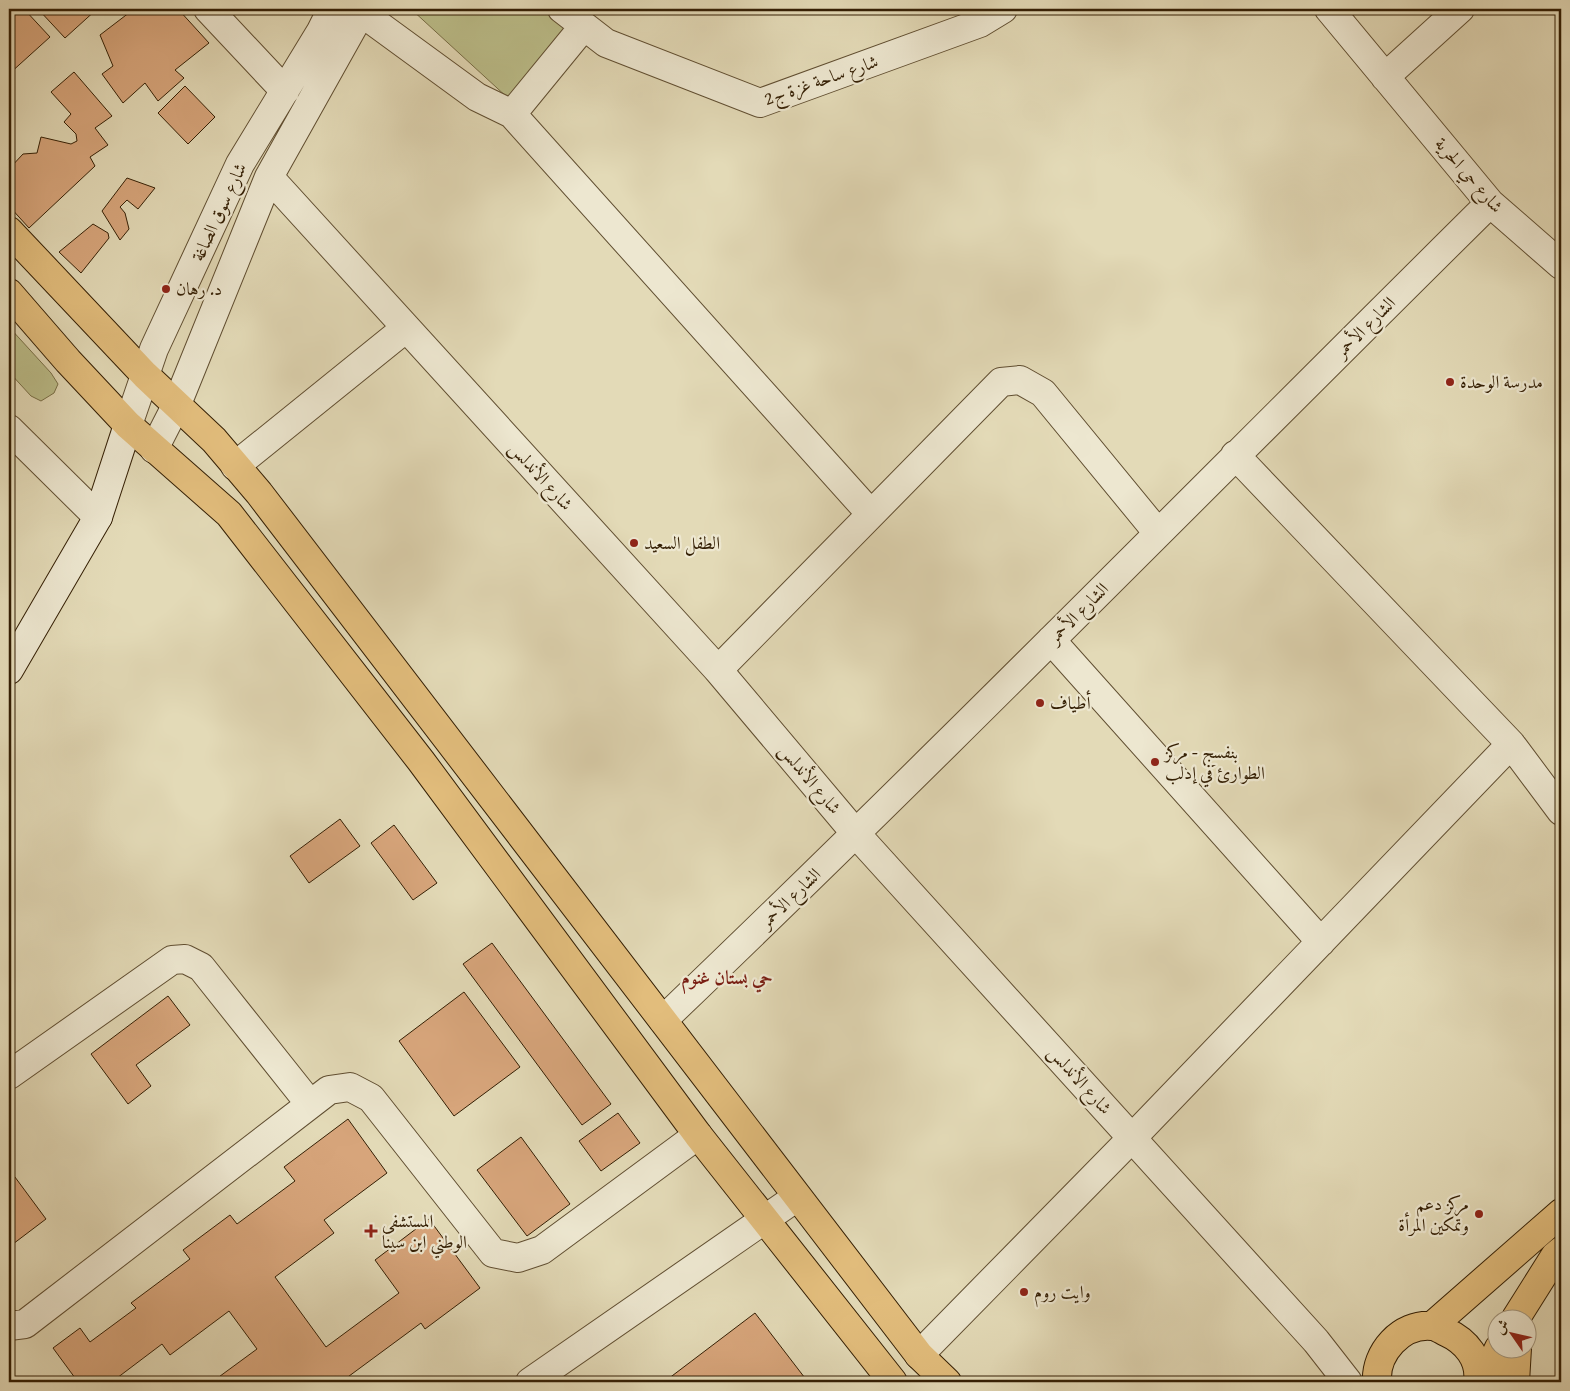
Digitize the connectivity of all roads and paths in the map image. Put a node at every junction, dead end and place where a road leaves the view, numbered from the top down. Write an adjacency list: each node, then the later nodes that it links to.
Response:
1 (208, 9): 10 (street)
2 (332, 9): 10 (street, شارع سوق الصاغة)
3 (562, 9): 8 (street, شارع ساحة غزة ج2)
4 (1003, 9): 8 (street, شارع ساحة غزة ج2)
5 (1329, 9): 9 (street, شارع حي الحرية)
6 (1460, 9): 9 (street)
7 (363, 11): 11 (street); 12 (street)
8 (584, 26): 11 (street)
9 (1385, 77): 13 (street, شارع حي الحرية)
10 (285, 92): 18 (street, شارع سوق الصاغة)
11 (512, 114): 25 (street)
12 (269, 178): 17 (street, شارع الأندلس); 19 (street)
13 (1490, 203): 15 (street, شارع حي الحرية); 23 (street, الشارع الأحمر)
14 (9, 231): 18 (main road)
15 (1561, 265)
16 (9, 293): 20 (main road)
17 (406, 328): 24 (street); 30 (street, شارع الأندلس)
18 (145, 374): 19 (main road); 20 (street, شارع سوق الصاغة)
19 (177, 404): 22 (street); 24 (main road)
20 (128, 425): 22 (main road); 26 (street, شارع سوق الصاغة)
21 (9, 429): 26 (street)
22 (154, 449): 38 (main road)
23 (1235, 455): 27 (street, الشارع الأحمر); 31 (street)
24 (235, 466): 35 (main road)
25 (870, 513): 27 (street); 30 (street)
26 (98, 517): 29 (street, شارع سوق الصاغة)
27 (1158, 533): 28 (street, الشارع الأحمر)
28 (1051, 640): 33 (street, الشارع الأحمر); 34 (street)
29 (9, 670)
30 (718, 670): 33 (street, شارع الأندلس)
31 (1512, 744): 32 (street); 34 (street)
32 (1561, 811)
33 (857, 835): 35 (street, الشارع الأحمر); 39 (street, شارع الأندلس)
34 (1321, 942): 39 (street)
35 (663, 1020): 40 (main road)
36 (9, 1075): 37 (street)
37 (310, 1104): 38 (street); 45 (street)
38 (698, 1134): 42 (main road)
39 (1132, 1138): 47 (street); 54 (street, شارع الأندلس)
40 (797, 1197): 42 (street); 47 (main road)
41 (1561, 1213): 46 (main road)
42 (765, 1220): 51 (street); 52 (main road)
43 (1561, 1251): 44 (main road)
44 (1524, 1308)
45 (9, 1326)
46 (1432, 1326): 50 (main road); 55 (main road)
47 (919, 1355): 53 (main road)
48 (1494, 1358): 56 (main road)
49 (1516, 1358): 57 (main road)
50 (1374, 1380)
51 (530, 1382)
52 (893, 1382)
53 (947, 1382)
54 (1348, 1382)
55 (1478, 1382)
56 (1483, 1382)
57 (1515, 1382)

